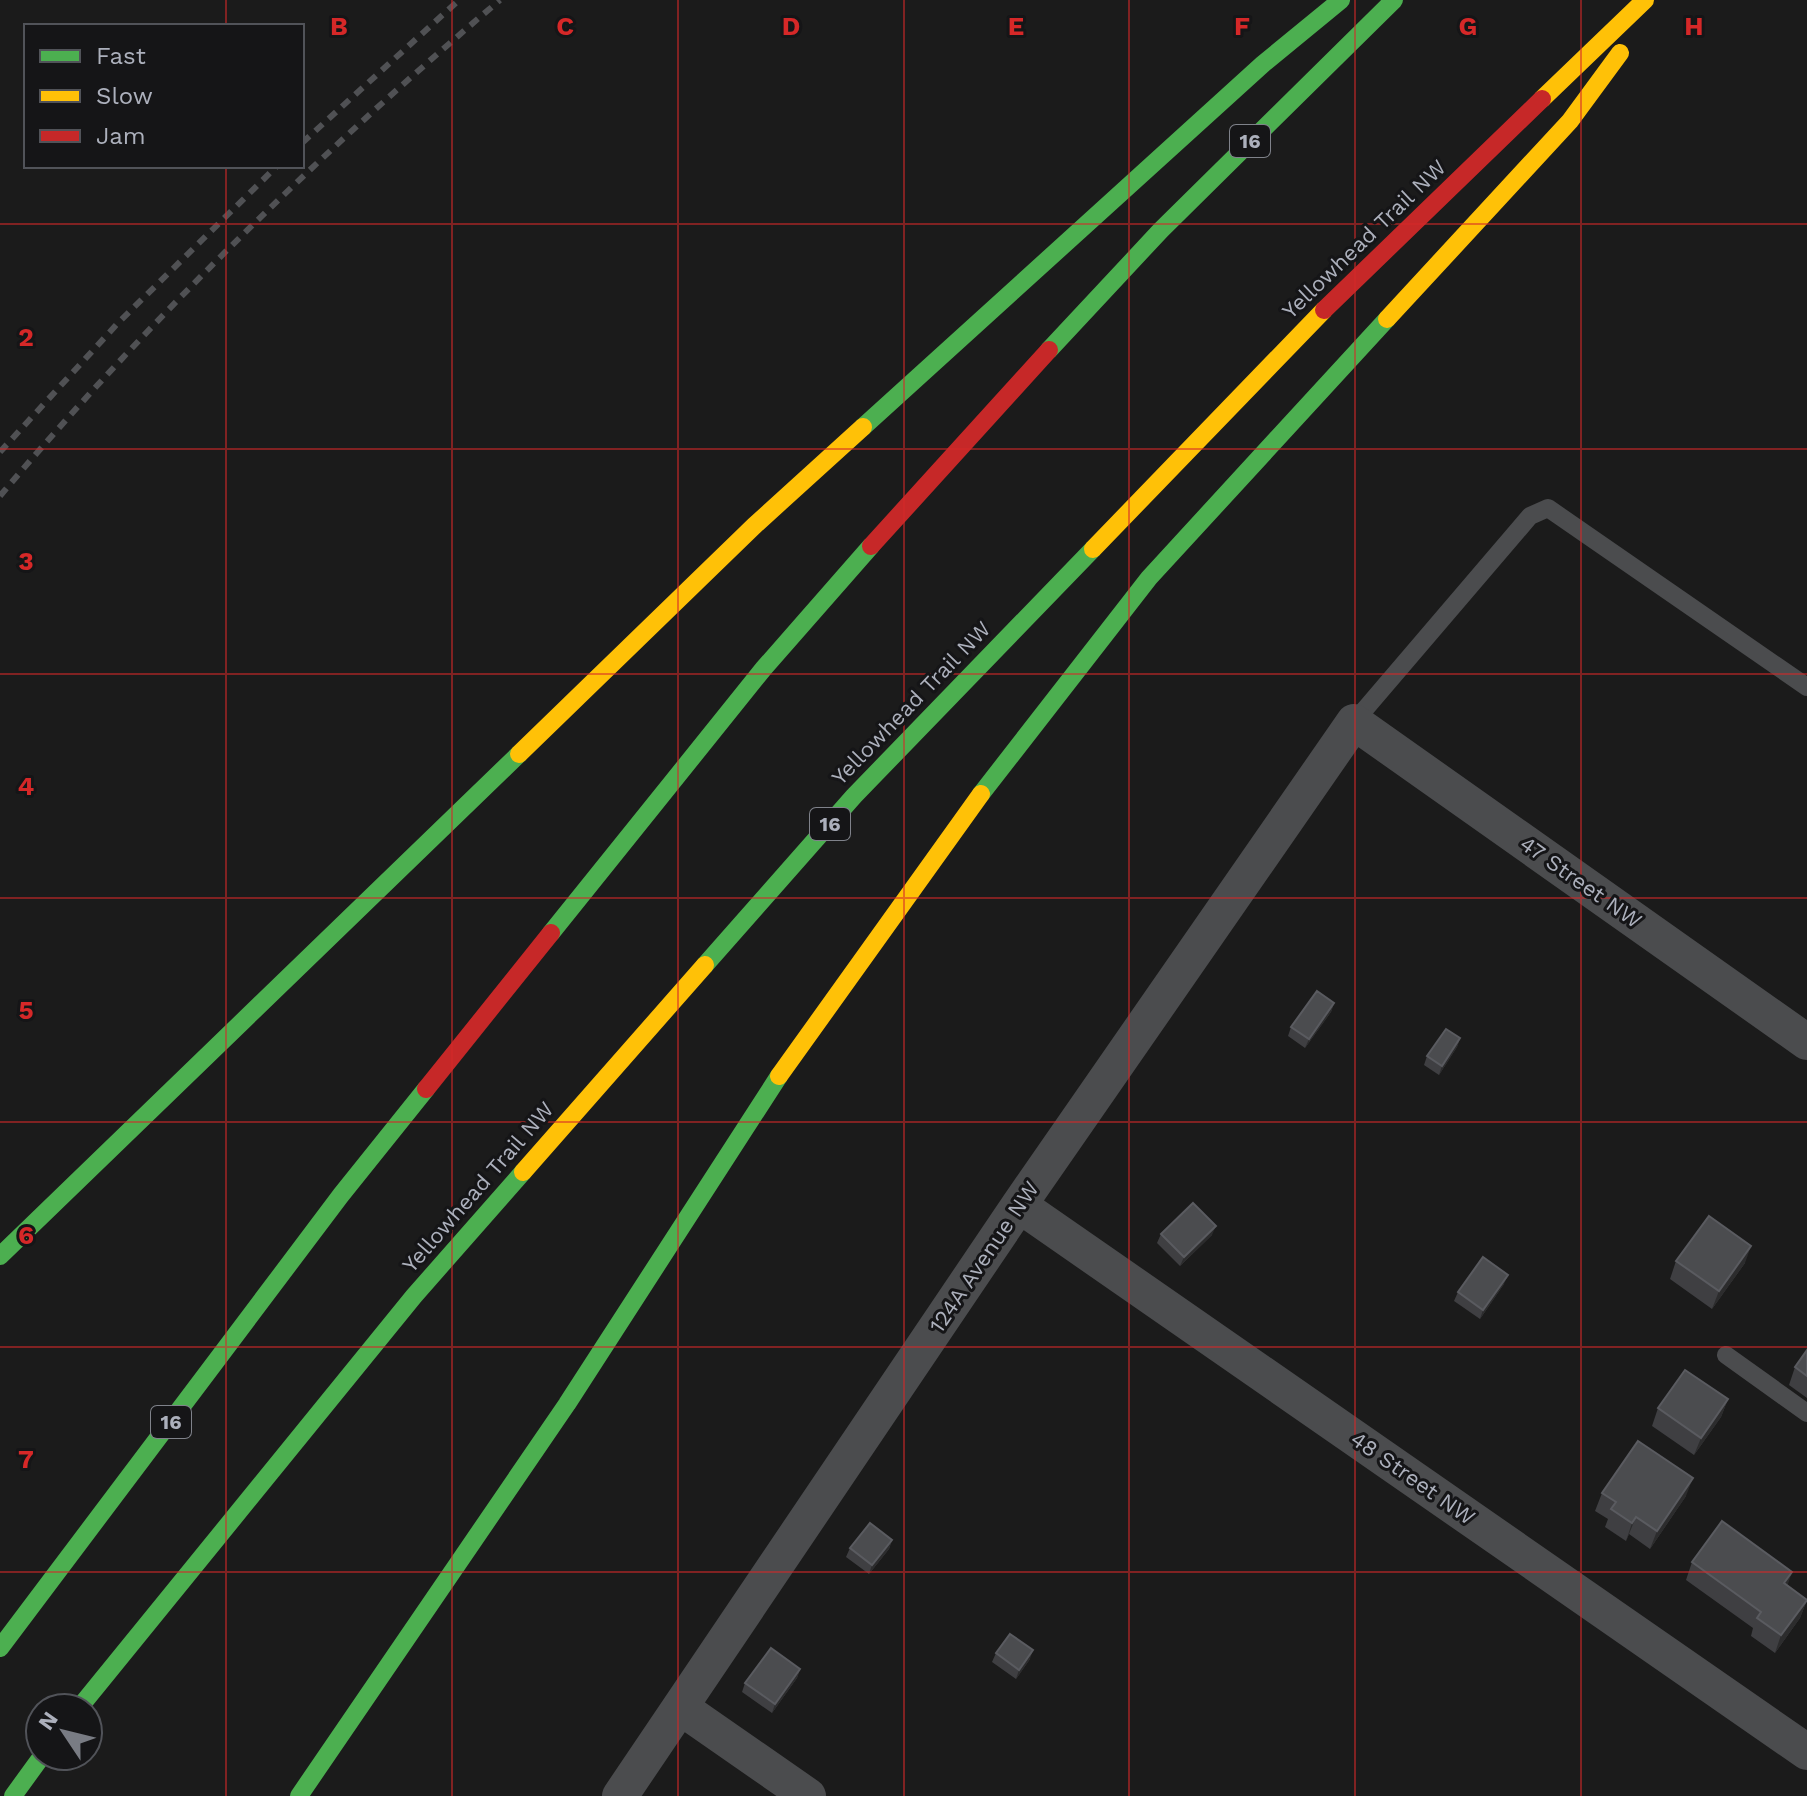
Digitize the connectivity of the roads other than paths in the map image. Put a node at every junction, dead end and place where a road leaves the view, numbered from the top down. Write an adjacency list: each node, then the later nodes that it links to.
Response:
1 (1341, 0): 9 (highway)
2 (1394, 0): 12 (highway, 16)
3 (1645, 0): 13 (highway, Yellowhead Trail NW / 16)
4 (1660, 0): 18 (highway)
5 (1807, 687): 6 (lane)
6 (1354, 722): 7 (street, 47 Street NW); 8 (street, 124A Avenue NW)
7 (1807, 1042)
8 (1019, 1205): 14 (street, 124A Avenue NW); 15 (street, 48 Street NW)
9 (0, 1256)
10 (1726, 1355): 11 (lane)
11 (1807, 1413)
12 (0, 1648)
13 (92, 1692)
14 (680, 1707): 19 (street, 124A Avenue NW); 20 (street)
15 (1807, 1752)
16 (30, 1772): 17 (highway)
17 (13, 1796)
18 (299, 1796)
19 (620, 1796)
20 (808, 1796)

